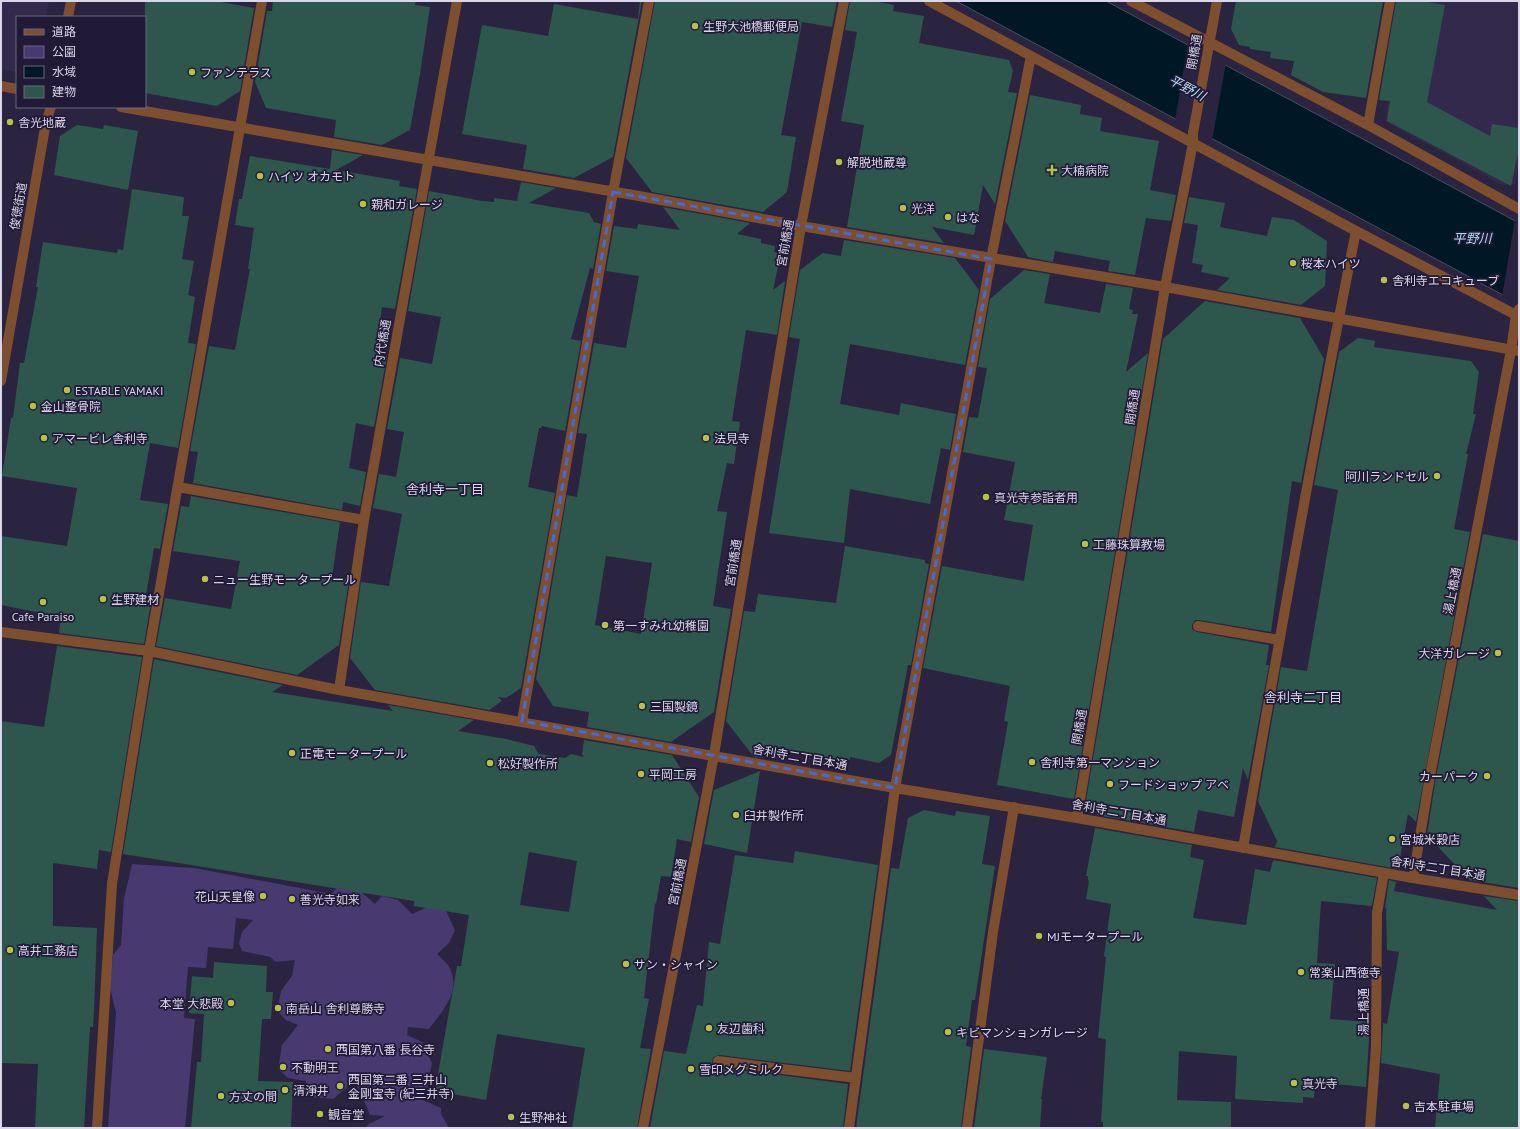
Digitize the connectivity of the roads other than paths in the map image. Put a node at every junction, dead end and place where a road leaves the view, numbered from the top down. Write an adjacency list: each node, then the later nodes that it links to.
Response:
1 (71, 1): 10 (street)
2 (262, 1): 18 (street)
3 (457, 1): 20 (street, 内代橋通)
4 (649, 1): 21 (street)
5 (844, 1): 23 (street, 宮前橋通)
6 (929, 1): 12 (street)
7 (1131, 1): 11 (street)
8 (1217, 1): 11 (street, 開橋通)
9 (1390, 1): 17 (street)
10 (68, 16)
11 (1208, 48): 17 (street); 19 (street, 開橋通)
12 (1031, 56): 19 (street); 25 (street)
13 (1, 86): 14 (street)
14 (16, 89)
15 (51, 108): 30 (street, 俊徳街道)
16 (127, 108): 18 (street)
17 (1368, 125): 22 (street)
18 (239, 127): 20 (street); 31 (street)
19 (1193, 138): 24 (street); 26 (street, 開橋通)
20 (428, 159): 21 (street); 32 (street, 内代橋通)
21 (613, 192): 23 (street); 38 (street)
22 (1519, 209)
23 (801, 226): 25 (street); 39 (street, 宮前橋通)
24 (1356, 231): 27 (street); 28 (street)
25 (991, 259): 26 (street); 40 (street)
26 (1165, 287): 28 (street); 42 (street, 開橋通)
27 (1518, 312): 29 (street, 湯上橋通)
28 (1338, 319): 29 (street); 35 (street)
29 (1515, 351): 45 (street, 湯上橋通)
30 (1, 381)
31 (178, 487): 32 (street); 36 (street)
32 (364, 520): 37 (street, 内代橋通)
33 (1198, 626): 35 (street)
34 (1, 632): 36 (street, 舎利寺二丁目本通)
35 (1279, 640): 43 (street)
36 (149, 651): 37 (street, 舎利寺二丁目本通); 49 (street)
37 (339, 690): 38 (street, 舎利寺二丁目本通)
38 (522, 721): 39 (street, 舎利寺二丁目本通)
39 (714, 755): 40 (street, 舎利寺二丁目本通); 50 (street, 宮前橋通)
40 (895, 788): 41 (street, 舎利寺二丁目本通); 48 (street)
41 (1014, 807): 42 (street, 舎利寺二丁目本通); 52 (street)
42 (1077, 818): 43 (street, 舎利寺二丁目本通)
43 (1243, 848): 44 (street, 舎利寺二丁目本通)
44 (1384, 873): 45 (street, 舎利寺二丁目本通); 53 (street, 湯上橋通)
45 (1413, 878): 46 (street, 舎利寺二丁目本通)
46 (1519, 895)
47 (718, 1061): 48 (street)
48 (856, 1078): 51 (street)
49 (97, 1128)
50 (643, 1128)
51 (849, 1128)
52 (967, 1128)
53 (1370, 1128)

